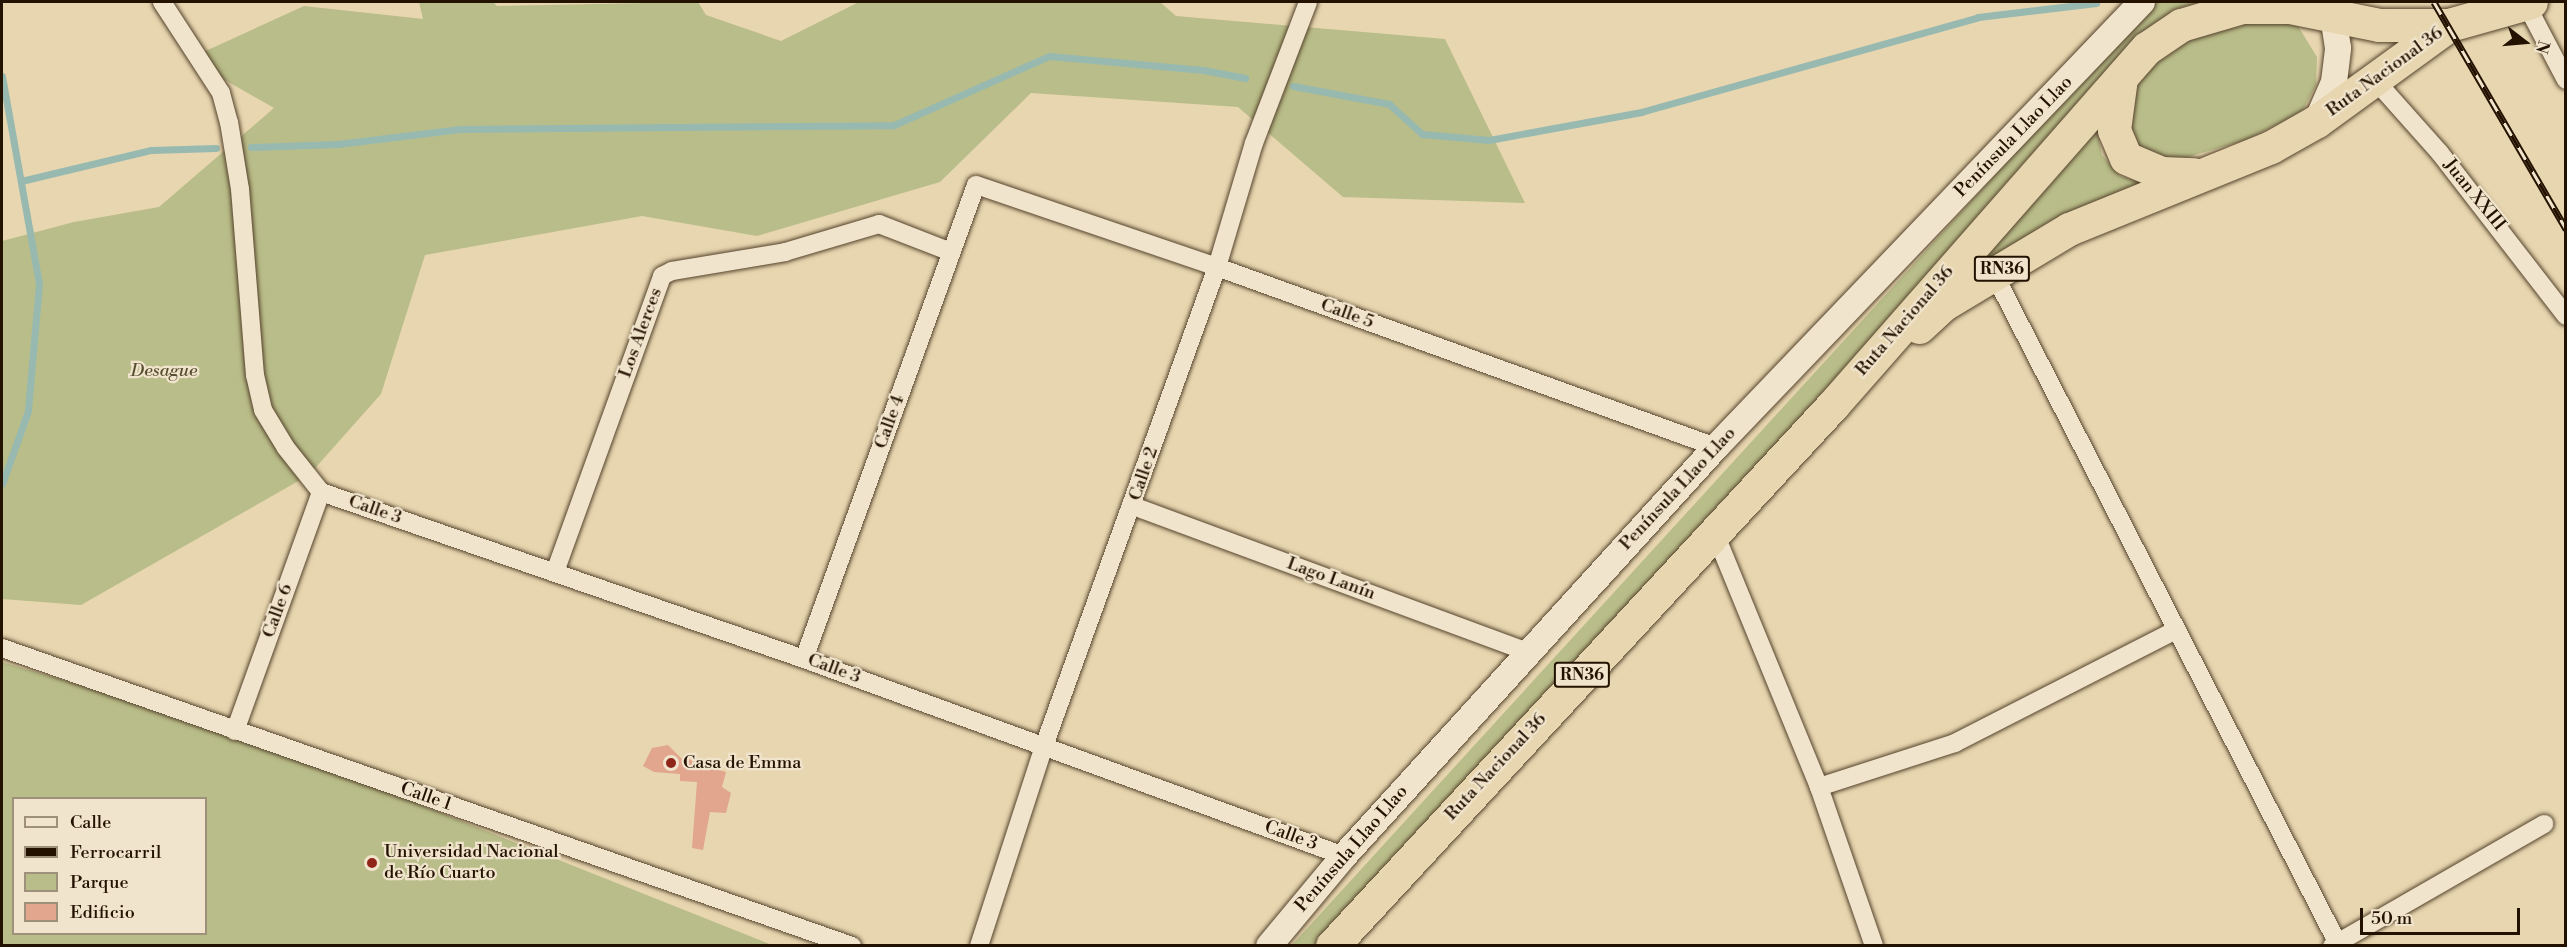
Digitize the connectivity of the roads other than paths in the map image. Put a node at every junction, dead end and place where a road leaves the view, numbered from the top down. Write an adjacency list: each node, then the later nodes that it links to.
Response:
1 (162, 2): 22 (street)
2 (1308, 2): 17 (street, Calle 2)
3 (2125, 2): 9 (main road, Península Llao Llao)
4 (2142, 2): 9 (main road, Península Llao Llao)
5 (2528, 2): 8 (highway, RN36); 10 (street)
6 (2248, 4): 7 (highway, Ruta Nacional 36 / RN36); 11 (highway, Ruta Nacional 36 / RN36)
7 (2333, 8): 8 (highway, Ruta Nacional 36 / RN36); 13 (main road)
8 (2448, 25): 12 (highway, Ruta Nacional 36 / RN36)
9 (2102, 45): 21 (main road, Península Llao Llao)
10 (2563, 71)
11 (2121, 78): 14 (highway, RN36); 20 (highway, Ruta Nacional 36 / RN36)
12 (2374, 80): 13 (highway, Ruta Nacional 36 / RN36); 19 (street, Juan XXIII)
13 (2317, 121): 14 (highway, Ruta Nacional 36 / RN36)
14 (2198, 174): 18 (highway, Ruta Nacional 36 / RN36)
15 (976, 185): 16 (street, Calle 4); 17 (street, Calle 5)
16 (951, 252): 25 (street, Los Alerces); 29 (street, Calle 4)
17 (1217, 267): 21 (street, Calle 5); 23 (street, Calle 2)
18 (1994, 274): 20 (highway, Ruta Nacional 36 / RN36); 26 (street)
19 (2565, 316)
20 (1833, 405): 24 (highway, Ruta Nacional 36 / RN36)
21 (1716, 447): 28 (main road, Península Llao Llao)
22 (321, 492): 25 (street, Calle 3); 30 (street, Calle 6)
23 (1133, 506): 28 (street, Lago Lanín); 31 (street, Calle 2)
24 (1714, 531): 32 (street); 39 (highway, Ruta Nacional 36 / RN36)
25 (555, 572): 29 (street, Calle 3)
26 (2176, 630): 32 (street); 35 (street)
27 (2, 648): 30 (street, Calle 1)
28 (1528, 652): 34 (main road, Península Llao Llao)
29 (804, 658): 31 (street, Calle 3)
30 (235, 731): 36 (street, Calle 1)
31 (1044, 746): 34 (street, Calle 3); 37 (street, Calle 2)
32 (1819, 787): 40 (street)
33 (2544, 824): 35 (street)
34 (1344, 856): 38 (main road, Península Llao Llao)
35 (2336, 944)
36 (852, 945)
37 (979, 945)
38 (1269, 945)
39 (1332, 945)
40 (1874, 945)

